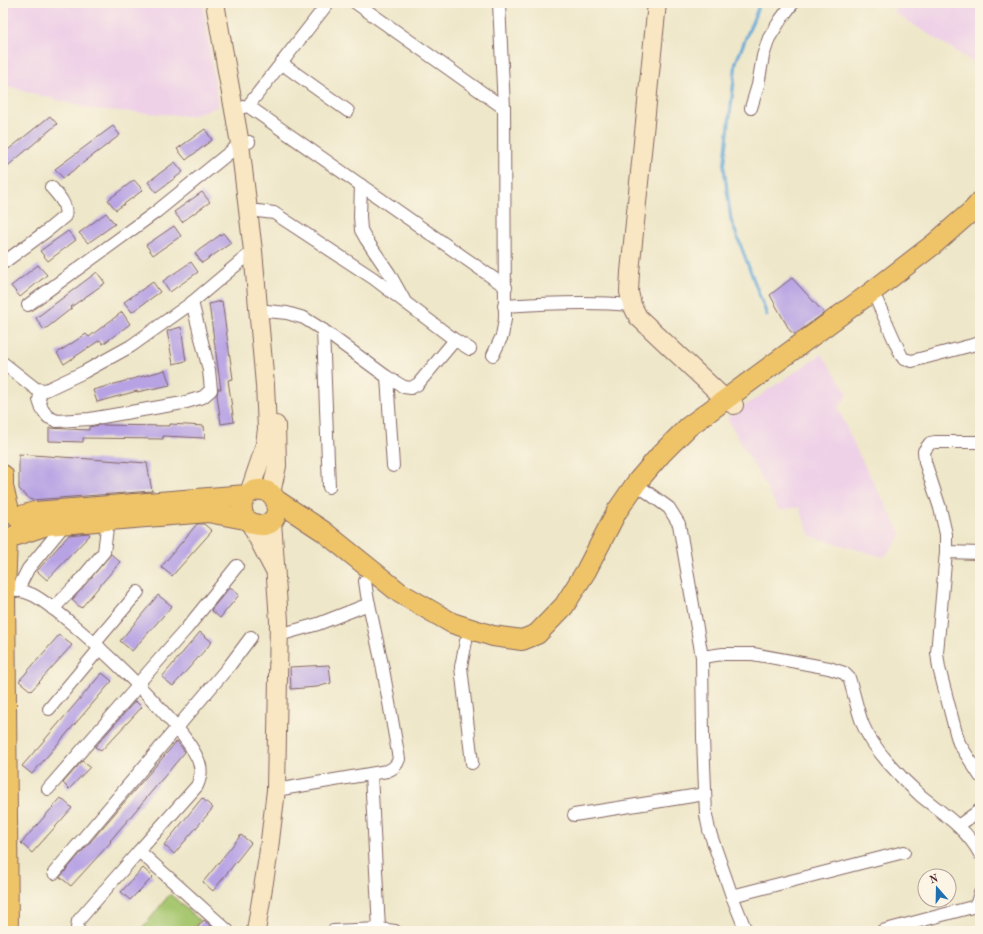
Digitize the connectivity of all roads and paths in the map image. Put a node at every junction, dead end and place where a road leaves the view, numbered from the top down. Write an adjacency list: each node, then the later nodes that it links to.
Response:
1 (215, 3): 13 (main road)
2 (227, 3): 9 (main road)
3 (328, 3): 8 (street)
4 (356, 3): 10 (street)
5 (499, 3): 10 (street)
6 (657, 3): 27 (main road)
7 (793, 3): 11 (street)
8 (281, 63): 9 (street); 12 (street)
9 (246, 107): 13 (main road); 14 (street)
10 (504, 108): 21 (street)
11 (751, 108)
12 (348, 111)
13 (244, 143): 17 (main road); 19 (main road); 25 (street)
14 (361, 185): 21 (street); 24 (street)
15 (51, 188): 20 (street)
16 (980, 202): 36 (main road)
17 (258, 211): 24 (street); 28 (main road)
18 (980, 218): 22 (main road)
19 (253, 251): 23 (street); 44 (main road)
20 (3, 263)
21 (506, 287): 26 (street)
22 (877, 301): 31 (street); 36 (main road)
23 (192, 302): 37 (street); 37 (street)
24 (406, 304): 30 (street)
25 (28, 305)
26 (504, 306): 27 (street); 33 (street)
27 (632, 306): 38 (main road)
28 (267, 311): 29 (street); 45 (main road)
29 (323, 330): 35 (street); 42 (street)
30 (455, 340): 32 (street); 35 (street)
31 (980, 343)
32 (470, 349)
33 (493, 355)
34 (3, 363): 37 (street)
35 (387, 377): 40 (street)
36 (751, 387): 38 (main road)
37 (41, 390)
38 (730, 402): 43 (main road); 45 (main road)
39 (980, 442): 50 (street)
40 (393, 466)
41 (3, 475): 49 (main road)
42 (329, 487)
43 (643, 489): 61 (main road); 63 (street)
44 (247, 494): 45 (main road); 47 (main road); 49 (main road)
45 (273, 508): 47 (main road); 53 (main road); 54 (main road)
46 (108, 520): 47 (main road); 48 (main road); 58 (street)
47 (248, 521): 53 (main road)
48 (64, 524): 49 (main road); 55 (street)
49 (9, 526): 55 (main road)
50 (946, 552): 51 (street); 69 (street)
51 (980, 553)
52 (237, 566): 64 (street)
53 (274, 570): 59 (main road)
54 (365, 581): 57 (street); 61 (main road)
55 (8, 590): 58 (street); 84 (main road)
56 (138, 592): 62 (street)
57 (369, 604): 59 (street); 68 (street)
58 (53, 609): 62 (street)
59 (279, 635): 71 (main road)
60 (251, 637): 66 (street)
61 (466, 642): 67 (street)
62 (98, 646): 64 (street); 65 (street)
63 (702, 657): 72 (street); 75 (street)
64 (137, 686): 66 (street); 70 (street)
65 (48, 709)
66 (177, 728): 76 (street); 79 (street)
67 (472, 763)
68 (371, 774): 71 (street); 83 (street)
69 (980, 776)
70 (48, 789)
71 (276, 790): 87 (main road)
72 (705, 794): 74 (street); 81 (street)
73 (980, 810): 75 (street)
74 (574, 815)
75 (958, 826): 78 (street)
76 (139, 851): 85 (street); 86 (street)
77 (904, 852): 81 (street)
78 (980, 854)
79 (54, 874)
80 (980, 893): 82 (street)
81 (732, 896): 90 (street)
82 (978, 906): 91 (street)
83 (379, 929): 88 (street); 89 (street)
84 (8, 931)
85 (79, 931)
86 (228, 931)
87 (256, 931)
88 (333, 931)
89 (395, 931)
90 (746, 931)
91 (882, 931)

